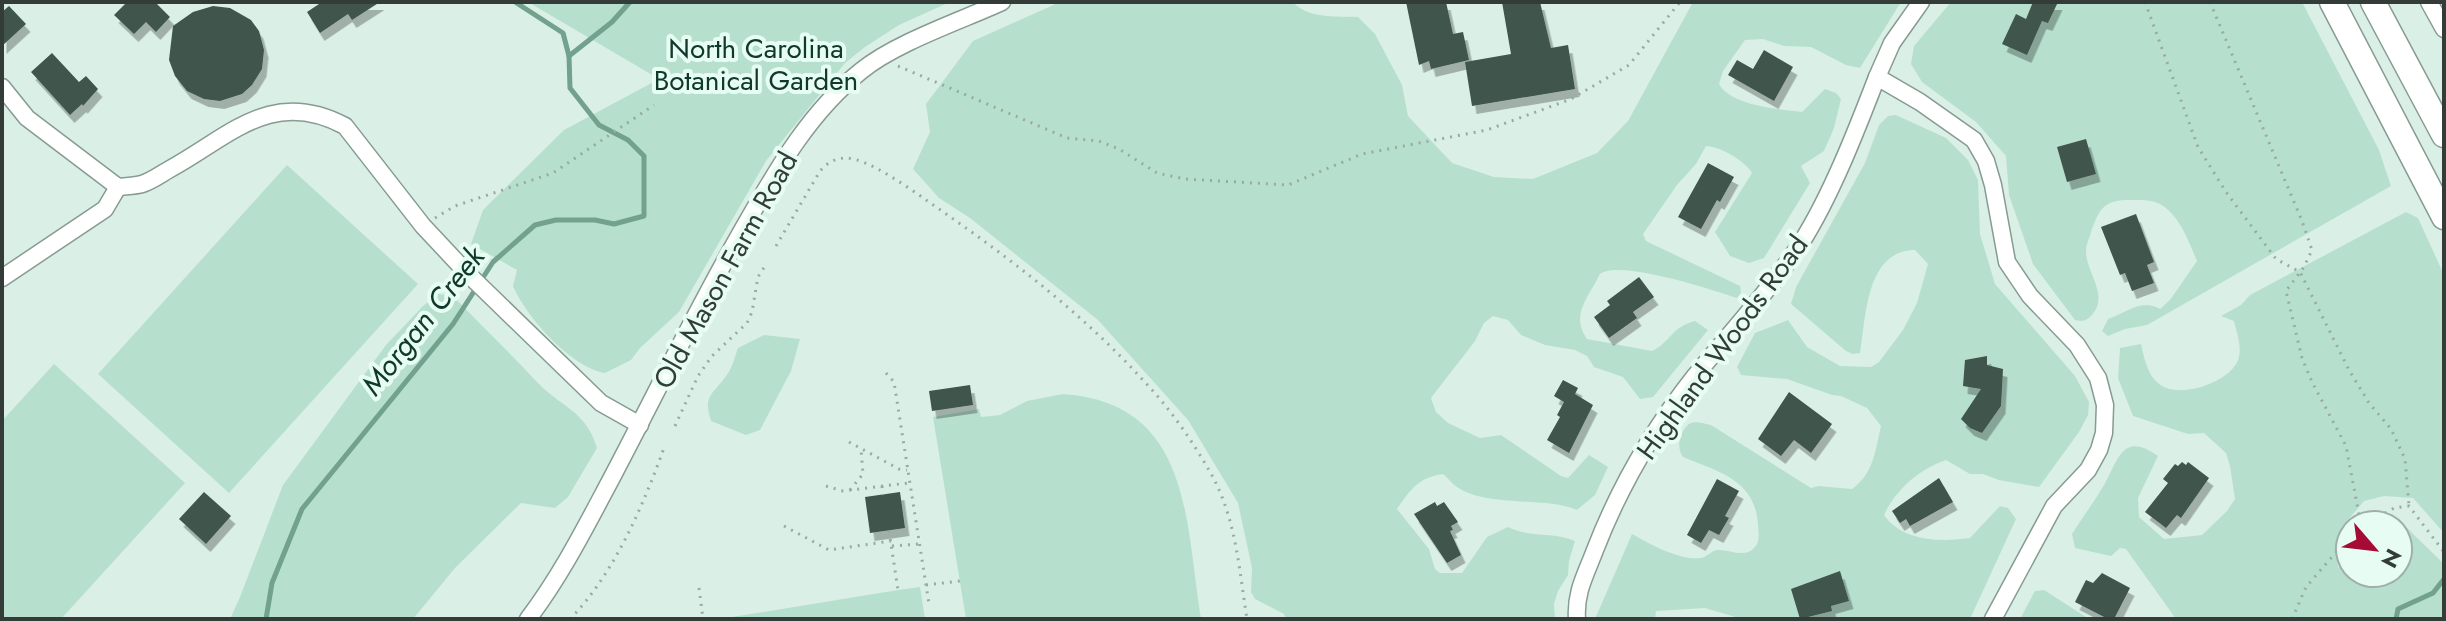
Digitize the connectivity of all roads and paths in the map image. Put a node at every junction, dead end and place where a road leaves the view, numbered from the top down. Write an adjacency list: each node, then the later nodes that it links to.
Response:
1 (1002, 2): 10 (street, Old Mason Farm Road)
2 (1680, 2): 10 (path)
3 (1921, 2): 11 (street, Highland Woods Road)
4 (2145, 2): 20 (path)
5 (2210, 2): 20 (path)
6 (2332, 2): 16 (highway)
7 (2373, 2): 14 (highway)
8 (2429, 2): 9 (street)
9 (2444, 29)
10 (879, 57): 23 (street, Old Mason Farm Road)
11 (1877, 77): 52 (street, Highland Woods Road); 53 (street)
12 (2, 87): 15 (street)
13 (654, 105): 17 (path)
14 (2444, 135)
15 (118, 187): 17 (street); 21 (street)
16 (2444, 217)
17 (423, 226): 23 (street)
18 (776, 246): 51 (path)
19 (767, 263): 24 (path)
20 (2300, 272): 34 (path); 35 (path)
21 (2, 278)
22 (886, 373): 28 (path)
23 (640, 425): 48 (street, Old Mason Farm Road)
24 (675, 426)
25 (849, 442): 27 (path)
26 (664, 448): 49 (path)
27 (861, 449): 28 (path); 32 (path)
28 (908, 470): 29 (path)
29 (910, 482): 31 (path); 40 (path)
30 (826, 486): 32 (path)
31 (882, 486): 32 (path); 33 (path)
32 (850, 490)
33 (883, 495)
34 (2409, 506): 36 (path); 41 (path)
35 (2359, 509)
36 (2392, 509)
37 (784, 526): 39 (path)
38 (889, 531): 39 (path)
39 (891, 544): 40 (path); 46 (path)
40 (919, 544): 44 (path)
41 (2444, 552)
42 (2334, 555): 54 (path)
43 (960, 581): 44 (path)
44 (926, 585): 47 (path)
45 (699, 588): 50 (path)
46 (898, 590)
47 (929, 604)
48 (528, 619)
49 (570, 619)
50 (703, 619)
51 (1247, 619)
52 (1577, 619)
53 (1993, 619)
54 (2292, 619)

